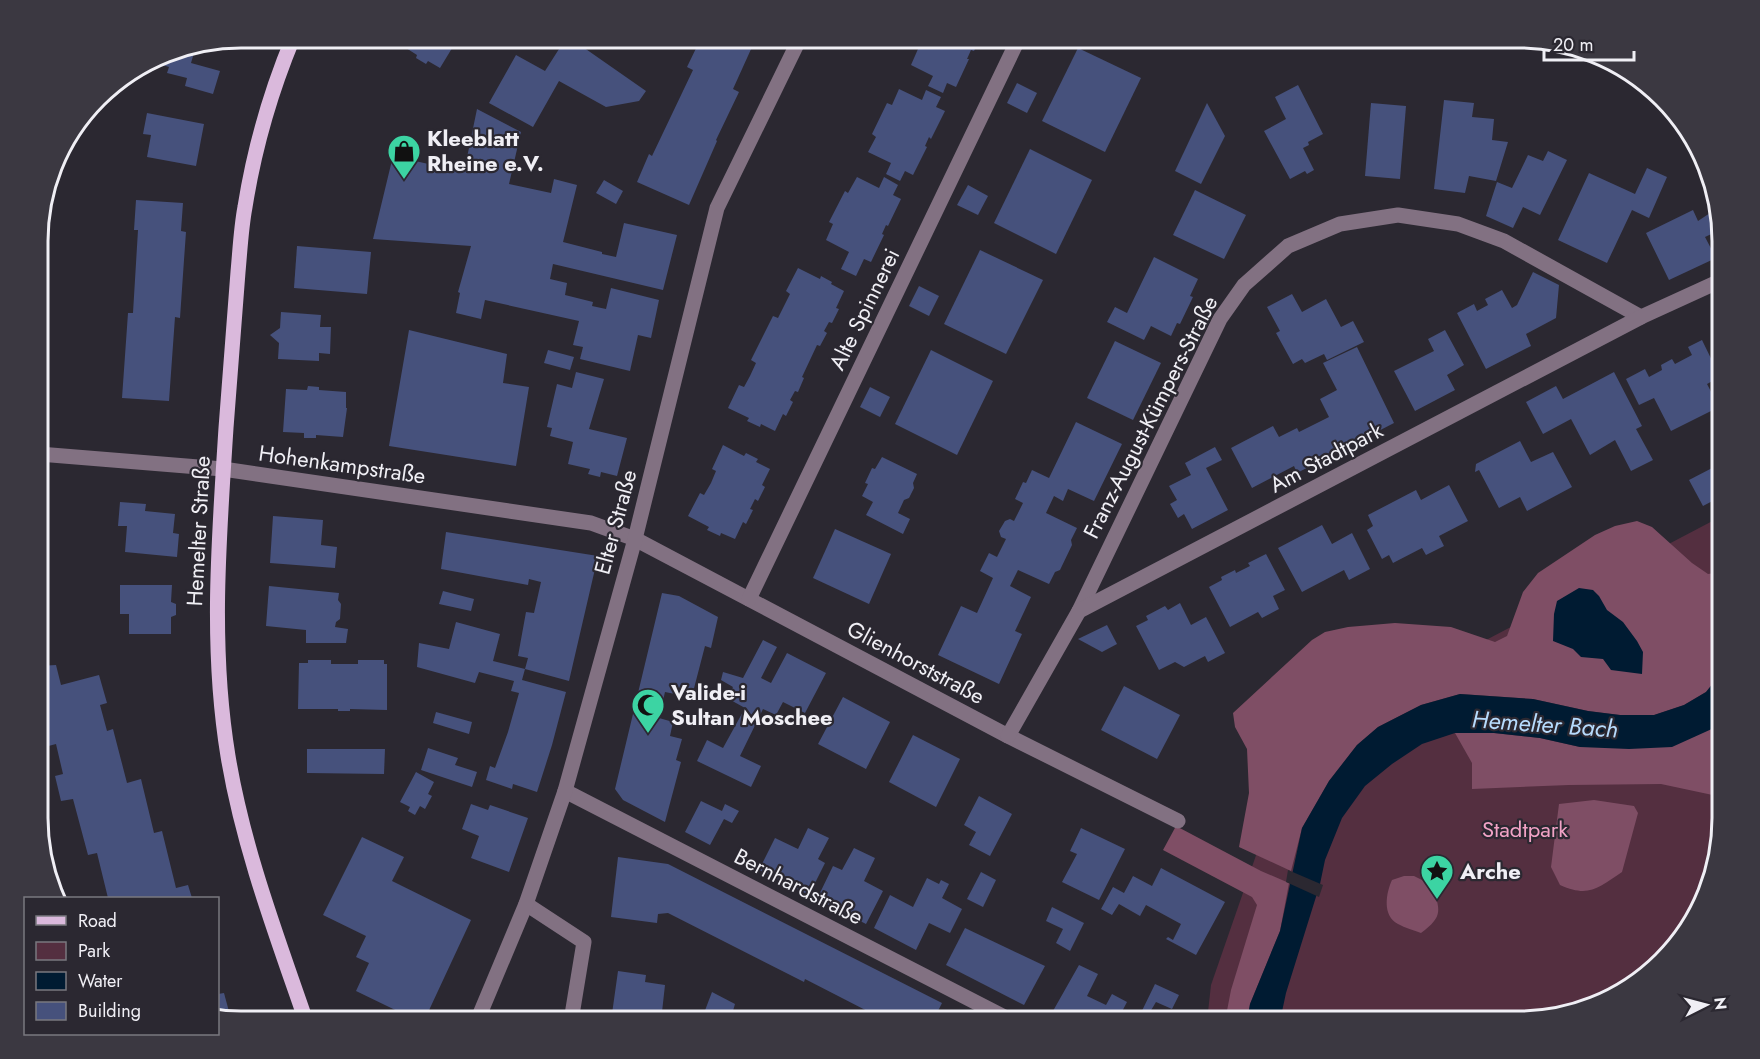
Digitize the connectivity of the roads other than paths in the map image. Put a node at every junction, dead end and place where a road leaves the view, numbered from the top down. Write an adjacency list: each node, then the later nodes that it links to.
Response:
1 (290, 48): 7 (main road, Hemelter Straße)
2 (795, 48): 8 (street, Elter Straße)
3 (1015, 48): 9 (street, Alte Spinnerei)
4 (1712, 285): 5 (street, Am Stadtpark)
5 (1641, 317): 10 (street, Am Stadtpark); 10 (street, Franz-August-Kümpers-Straße)
6 (48, 455): 7 (street, Hohenkampstraße)
7 (224, 469): 8 (street, Hohenkampstraße); 15 (main road, Hemelter Straße)
8 (635, 539): 9 (street, Glienhorststraße); 12 (street, Elter Straße)
9 (749, 599): 11 (street, Glienhorststraße)
10 (1079, 611): 11 (street)
11 (1008, 736): 13 (street, Glienhorststraße)
12 (565, 791): 14 (street, Elter Straße); 18 (street, Bernhardstraße)
13 (1178, 821)
14 (526, 904): 16 (street, Elter Straße); 17 (street)
15 (302, 1011)
16 (481, 1011)
17 (573, 1011)
18 (993, 1011)

